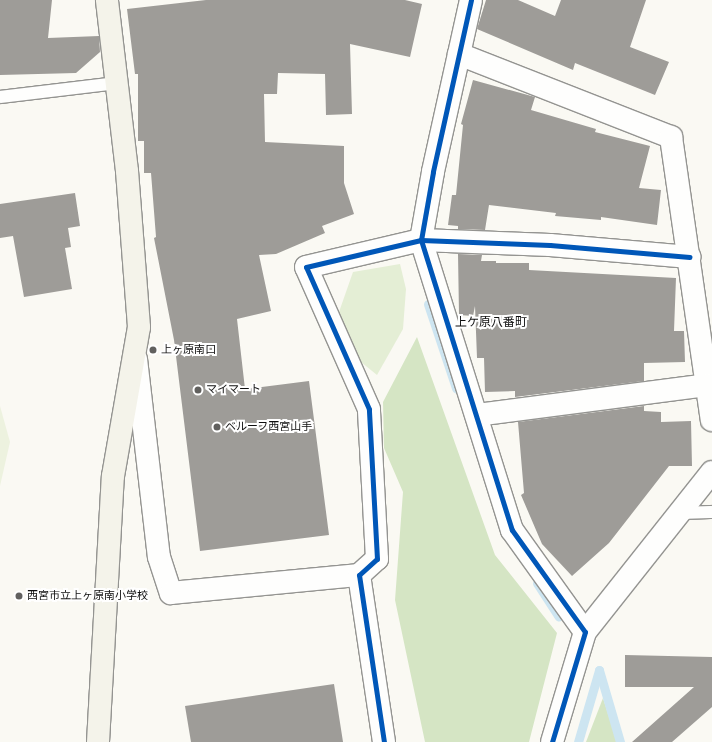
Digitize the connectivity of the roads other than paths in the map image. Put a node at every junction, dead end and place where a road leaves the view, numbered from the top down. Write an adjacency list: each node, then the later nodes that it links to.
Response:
1 (107, 0): 4 (street)
2 (471, 0): 3 (street)
3 (459, 54): 6 (street); 7 (street)
4 (117, 83): 5 (lane); 8 (street)
5 (0, 97)
6 (421, 240): 7 (street); 10 (street); 15 (street)
7 (689, 257): 9 (street)
8 (135, 351): 15 (street); 17 (street)
9 (708, 377): 10 (street); 11 (street)
10 (477, 415): 16 (street)
11 (712, 420)
12 (712, 472): 14 (street)
13 (712, 512): 14 (lane)
14 (680, 513): 16 (street)
15 (359, 575): 18 (street)
16 (585, 632): 19 (street)
17 (98, 742)
18 (384, 742)
19 (552, 742)

